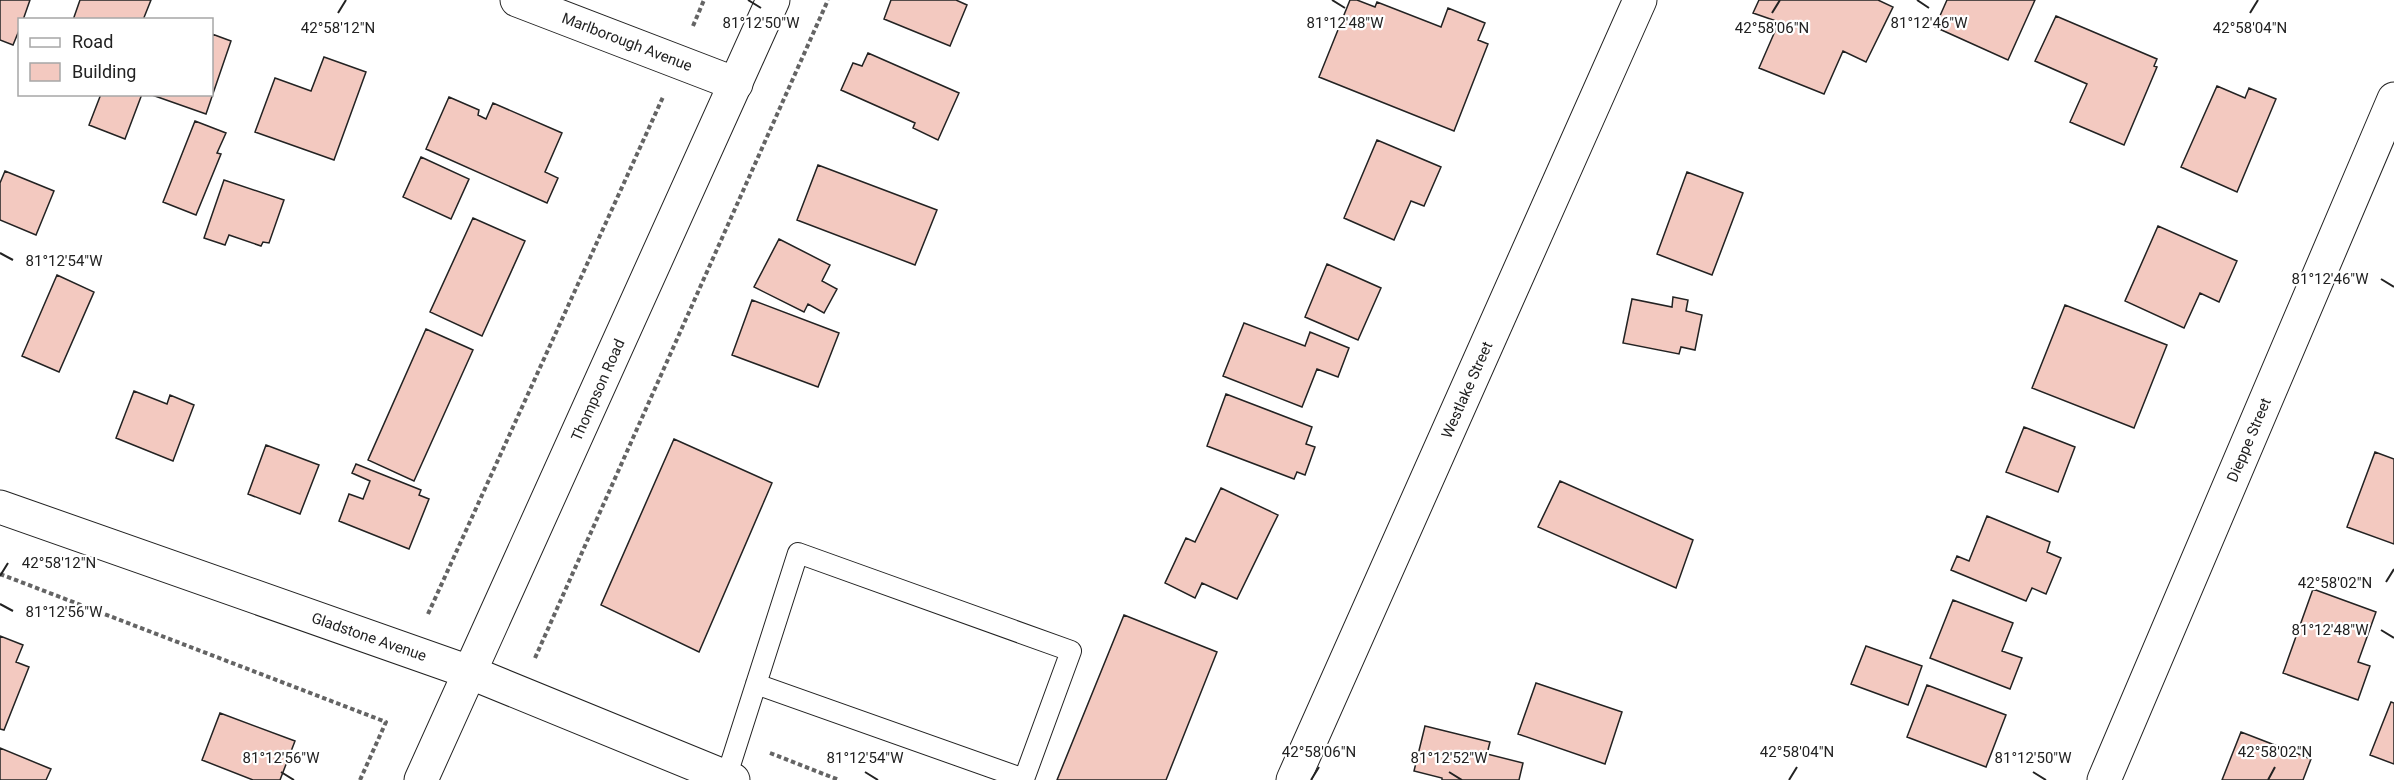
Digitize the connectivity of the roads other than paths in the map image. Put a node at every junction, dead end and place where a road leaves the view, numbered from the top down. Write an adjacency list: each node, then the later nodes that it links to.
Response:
1 (517, 0): 4 (street, Marlborough Avenue)
2 (773, 0): 4 (street, Thompson Road)
3 (1640, 0): 12 (street, Westlake Street)
4 (736, 84): 7 (street, Thompson Road)
5 (2394, 99): 13 (street, Dieppe Street)
6 (0, 507): 7 (street, Gladstone Avenue)
7 (469, 672): 9 (street, Gladstone Avenue); 10 (street, Thompson Road)
8 (756, 684): 9 (lane); 11 (lane); 11 (lane)
9 (730, 779)
10 (421, 780)
11 (1024, 780)
12 (1293, 780)
13 (2104, 780)

